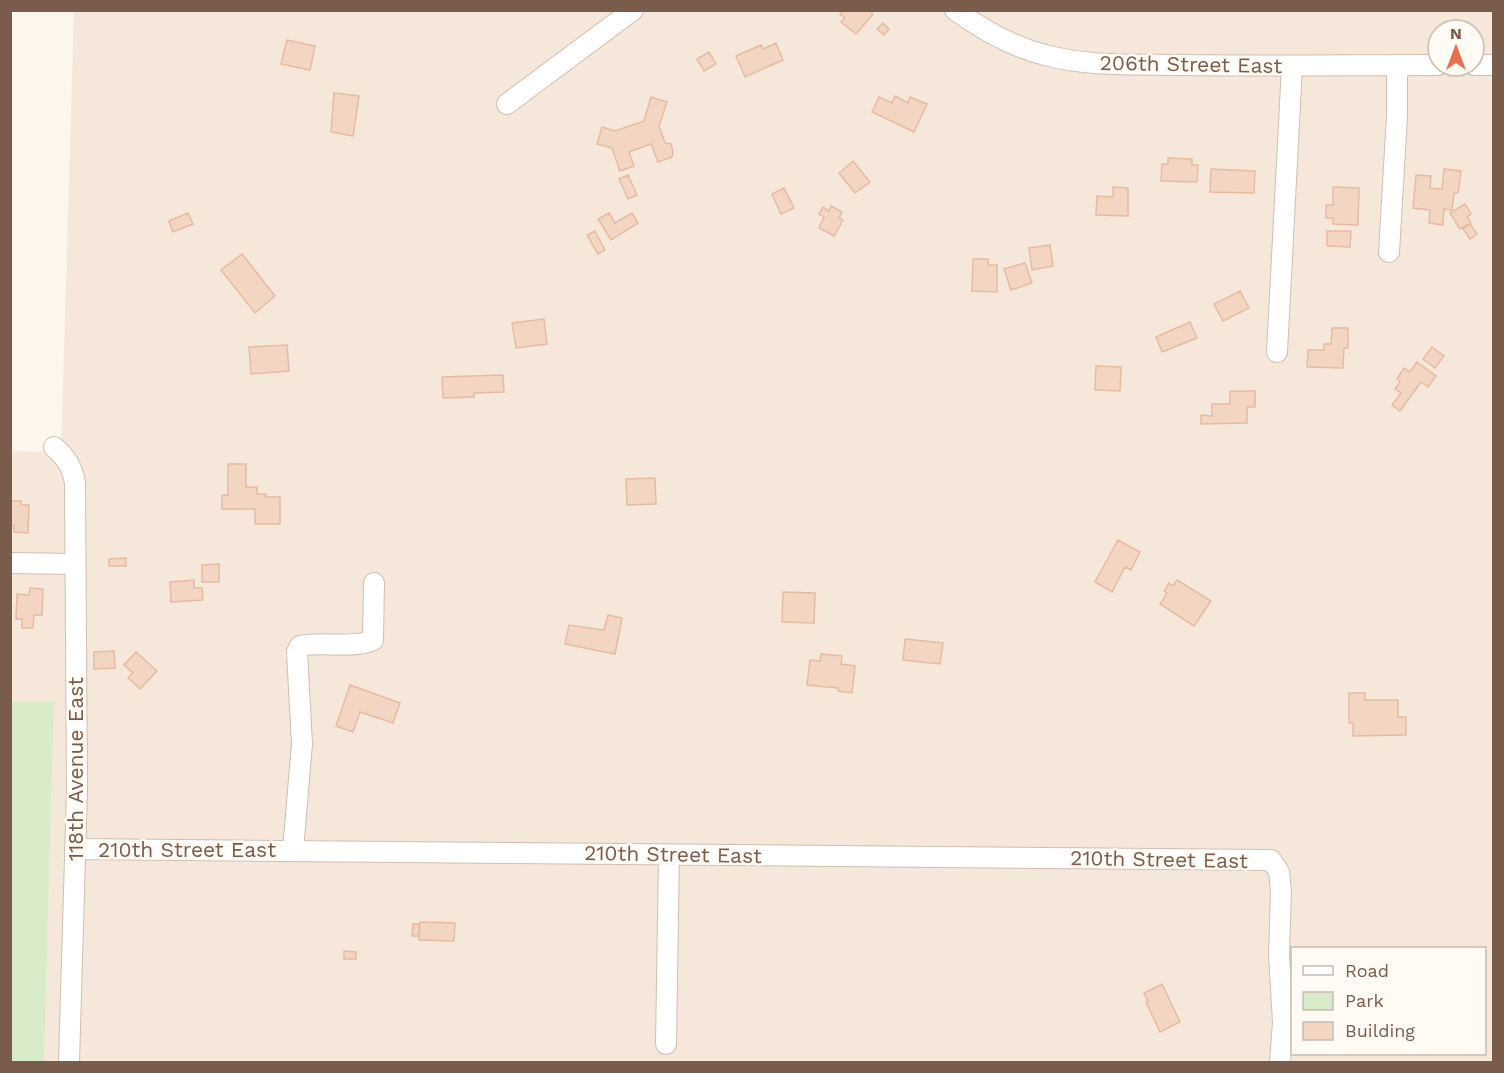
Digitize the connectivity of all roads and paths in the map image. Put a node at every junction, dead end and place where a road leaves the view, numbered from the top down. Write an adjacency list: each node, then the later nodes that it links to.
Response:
1 (633, 10): 6 (street)
2 (955, 10): 5 (street, 206th Street East)
3 (1396, 65): 4 (street, 206th Street East); 5 (street, 206th Street East); 7 (street)
4 (1426, 65)
5 (1292, 66): 8 (street)
6 (507, 105)
7 (1389, 252)
8 (1277, 352)
9 (54, 447): 11 (street, 118th Avenue East)
10 (10, 563): 11 (street)
11 (75, 564): 13 (street, 118th Avenue East)
12 (374, 583): 14 (street)
13 (75, 849): 14 (street, 210th Street East); 17 (street, 118th Avenue East)
14 (293, 850): 15 (street, 210th Street East)
15 (669, 854): 16 (street); 18 (street, 210th Street East)
16 (666, 1044)
17 (69, 1062)
18 (1280, 1062)

